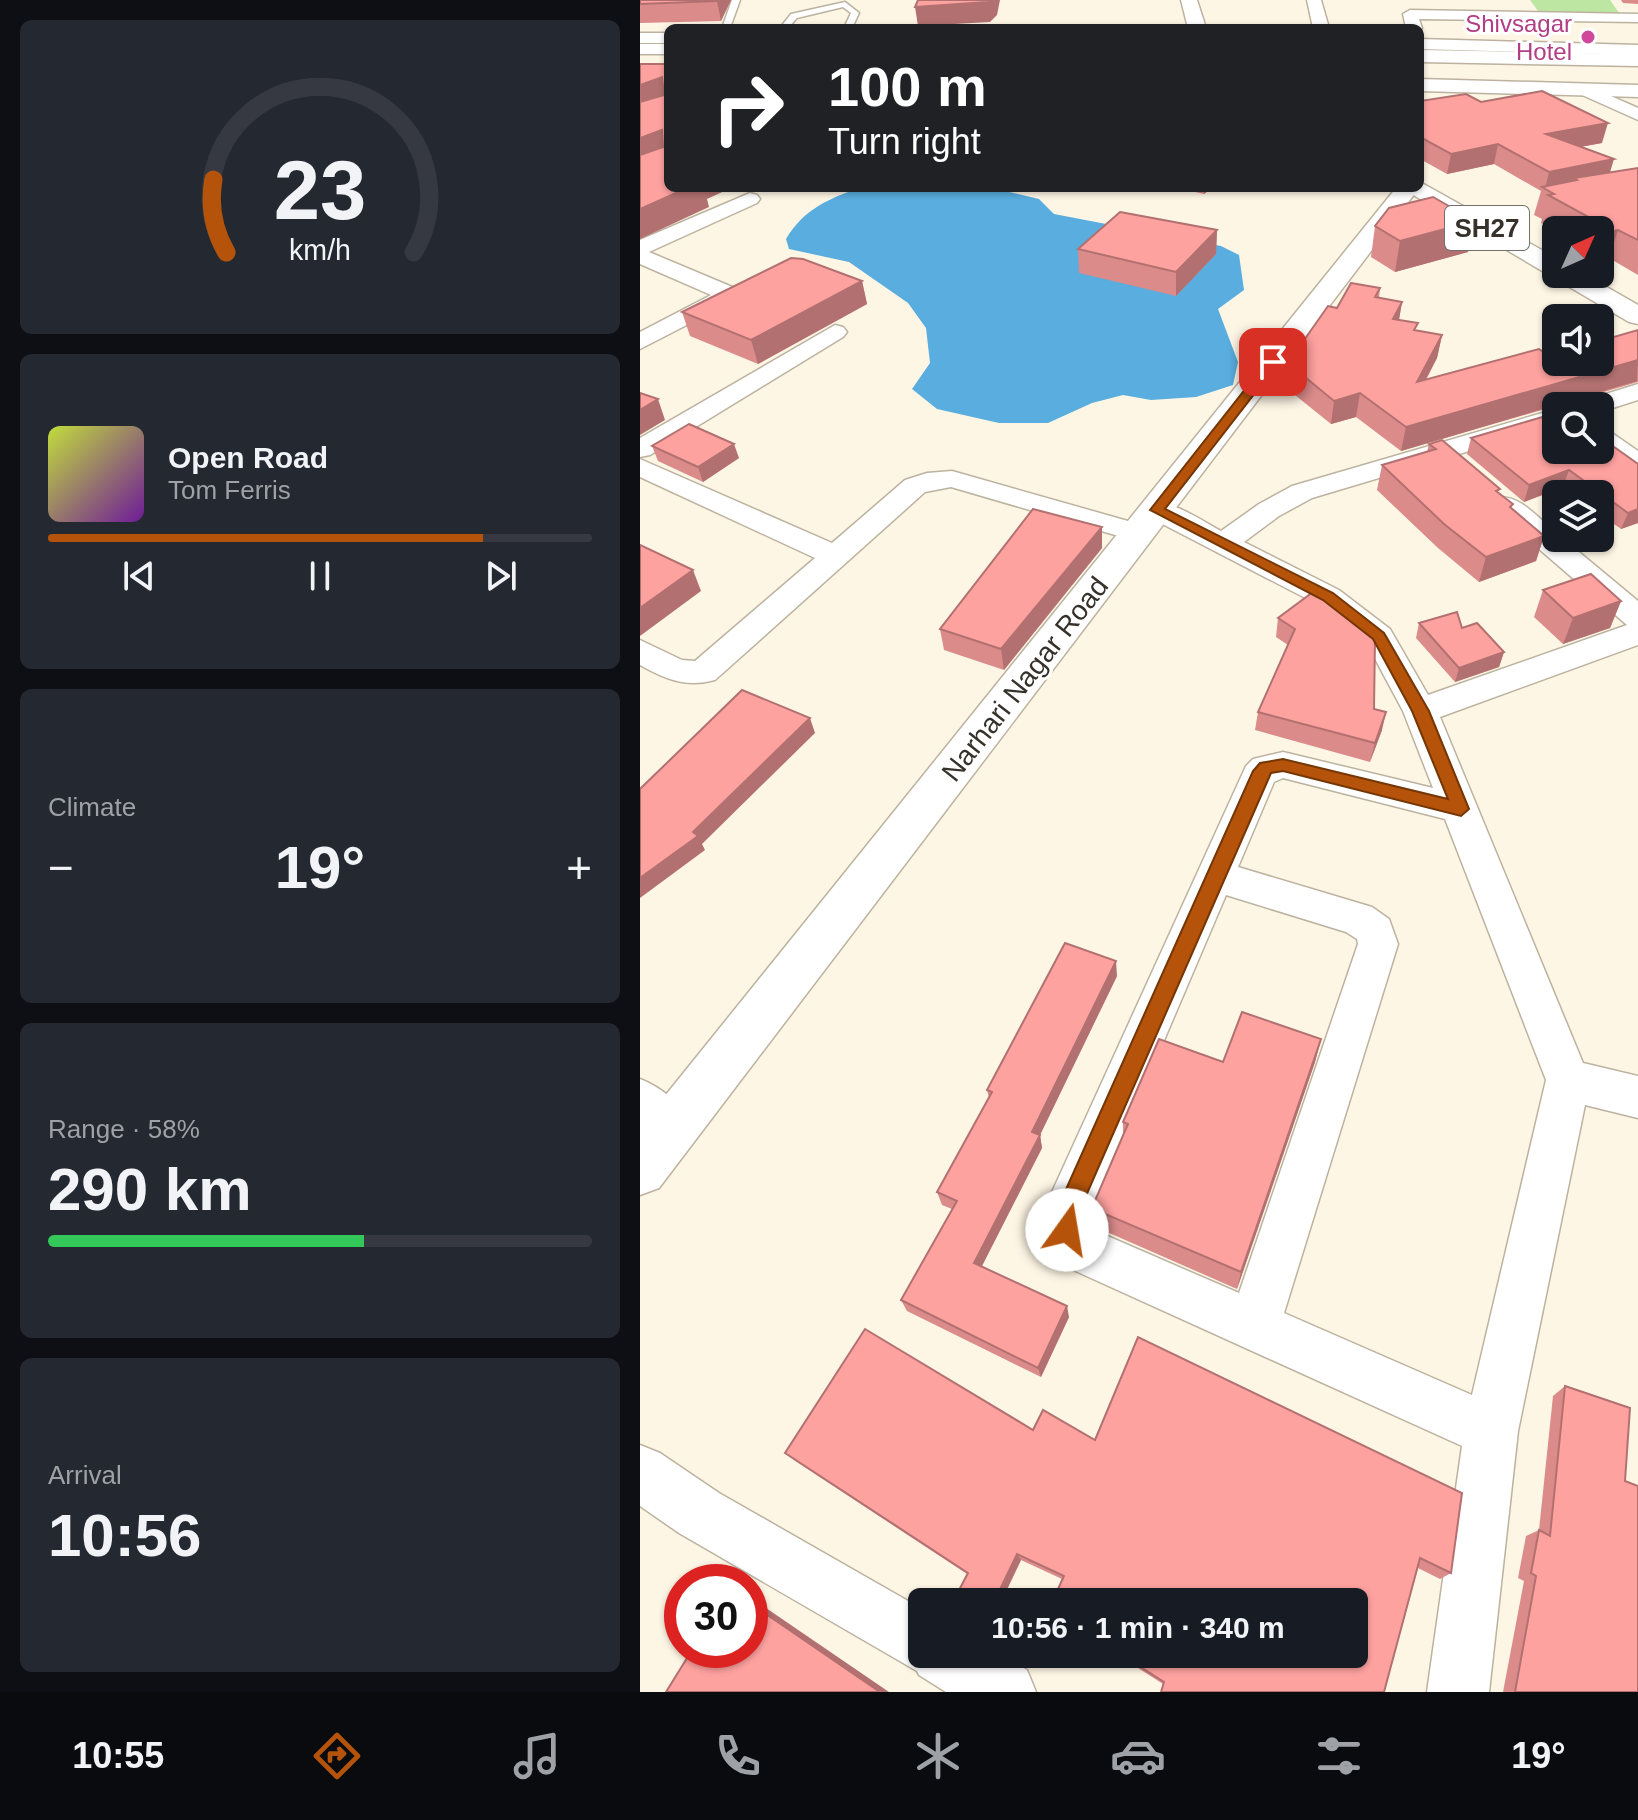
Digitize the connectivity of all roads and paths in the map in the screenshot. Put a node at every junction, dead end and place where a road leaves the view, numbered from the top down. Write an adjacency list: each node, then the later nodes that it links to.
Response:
1 (736, 0): 8 (lane)
2 (1189, 0): 11 (main road)
3 (1208, 0): 12 (main road)
4 (1314, 0): 13 (street)
5 (847, 2): 9 (lane); 10 (lane)
6 (1542, 16): 7 (street); 14 (street); 18 (street)
7 (1638, 18)
8 (727, 24)
9 (787, 24)
10 (850, 24)
11 (1197, 24)
12 (1214, 24)
13 (1320, 24)
14 (1413, 24)
15 (640, 38): 16 (main road)
16 (664, 38)
17 (1424, 44): 18 (main road)
18 (1561, 48): 21 (main road)
19 (640, 49): 20 (main road)
20 (664, 49)
21 (1638, 50)
22 (1424, 56): 25 (main road)
23 (640, 58): 24 (main road)
24 (664, 58)
25 (1638, 60)
26 (1424, 65): 27 (main road)
27 (1638, 69)
28 (1424, 85): 29 (main road)
29 (1586, 90): 30 (main road); 31 (street)
30 (1638, 91)
31 (1638, 115)
32 (1424, 184): 36 (main road)
33 (1424, 184): 39 (main road, SH27)
34 (1410, 192): 56 (main road, Narhari Nagar Road)
35 (750, 199): 37 (street)
36 (1542, 246)
37 (640, 248)
38 (640, 256): 45 (street)
39 (1542, 259)
40 (1590, 288): 43 (main road)
41 (1614, 288): 42 (main road)
42 (1638, 302)
43 (1638, 316)
44 (835, 332): 50 (street)
45 (640, 342)
46 (1638, 392): 47 (street)
47 (1614, 399)
48 (1542, 421): 51 (street)
49 (1614, 447): 52 (street)
50 (640, 449)
51 (1441, 450): 54 (street); 57 (street)
52 (1638, 464)
53 (640, 467): 58 (street)
54 (1464, 470)
55 (1487, 490): 59 (street)
56 (1148, 522): 57 (street); 58 (street); 67 (main road, Narhari Nagar Road)
57 (1225, 542): 62 (street)
58 (834, 555): 61 (street)
59 (1638, 618)
60 (1638, 633): 62 (street)
61 (640, 651)
62 (1420, 711): 63 (street)
63 (1461, 809): 64 (street); 65 (street)
64 (1215, 876): 69 (street); 69 (street)
65 (1568, 1080): 66 (street); 70 (street)
66 (1638, 1097)
67 (656, 1115): 68 (main road, Narhari Nagar Road)
68 (640, 1169)
69 (1254, 1325): 70 (street)
70 (1491, 1431): 75 (street)
71 (640, 1473): 72 (street)
72 (908, 1635)
73 (964, 1668): 74 (street)
74 (1005, 1692)
75 (1458, 1692)

